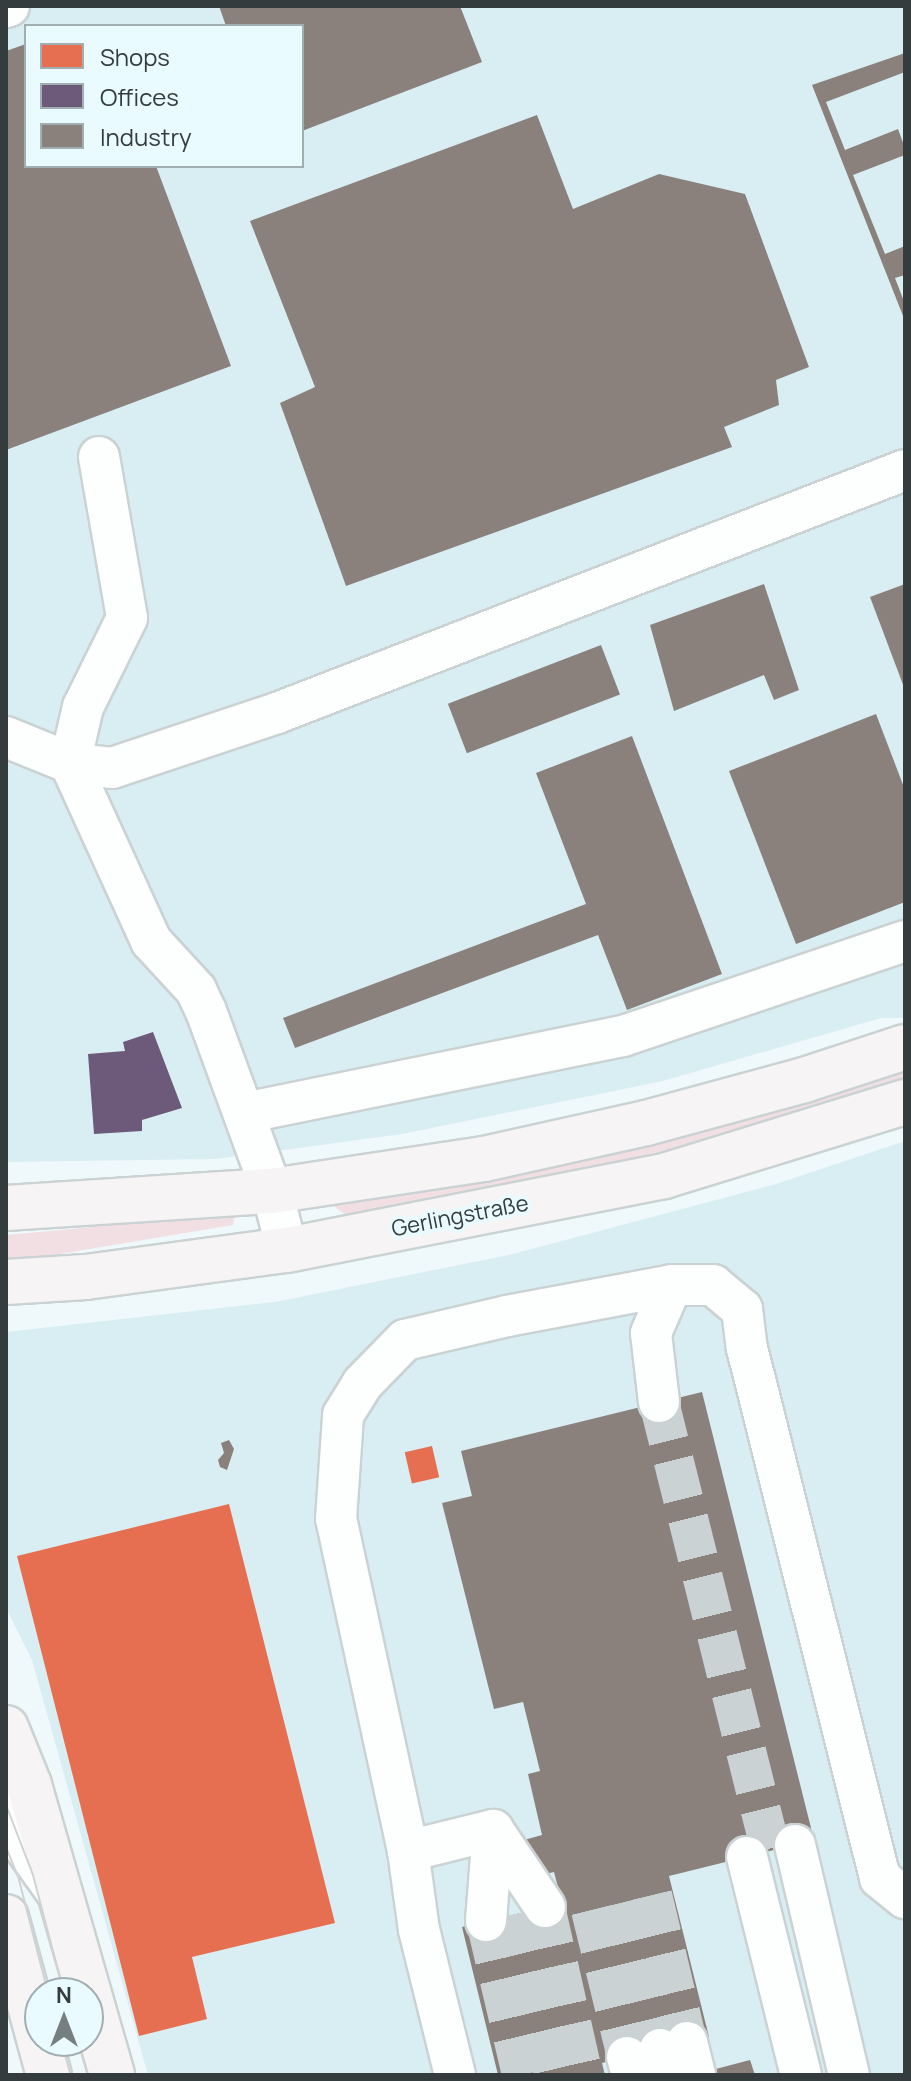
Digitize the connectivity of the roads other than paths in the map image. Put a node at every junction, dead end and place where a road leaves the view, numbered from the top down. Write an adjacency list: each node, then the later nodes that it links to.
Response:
1 (99, 457): 4 (lane)
2 (905, 470): 4 (lane)
3 (6, 737): 4 (lane)
4 (70, 763): 8 (lane)
5 (905, 941): 8 (lane)
6 (905, 1047): 9 (main road)
7 (905, 1102): 11 (main road, Gerlingstraße)
8 (244, 1113): 9 (lane)
9 (272, 1191): 10 (main road); 11 (lane)
10 (6, 1208)
11 (287, 1250): 12 (main road, Gerlingstraße)
12 (6, 1282)
13 (671, 1286): 13 (lane); 17 (lane); 19 (lane)
14 (6, 1728): 20 (main road)
15 (6, 1810): 20 (lane)
16 (493, 1830): 16 (lane); 17 (lane)
17 (408, 1851): 24 (lane)
18 (771, 1851): 25 (lane); 26 (lane); 27 (lane)
19 (905, 1898)
20 (62, 1901): 23 (main road)
21 (6, 1917): 22 (main road)
22 (49, 2075)
23 (112, 2075)
24 (455, 2075)
25 (801, 2075)
26 (827, 2075)
27 (849, 2075)

